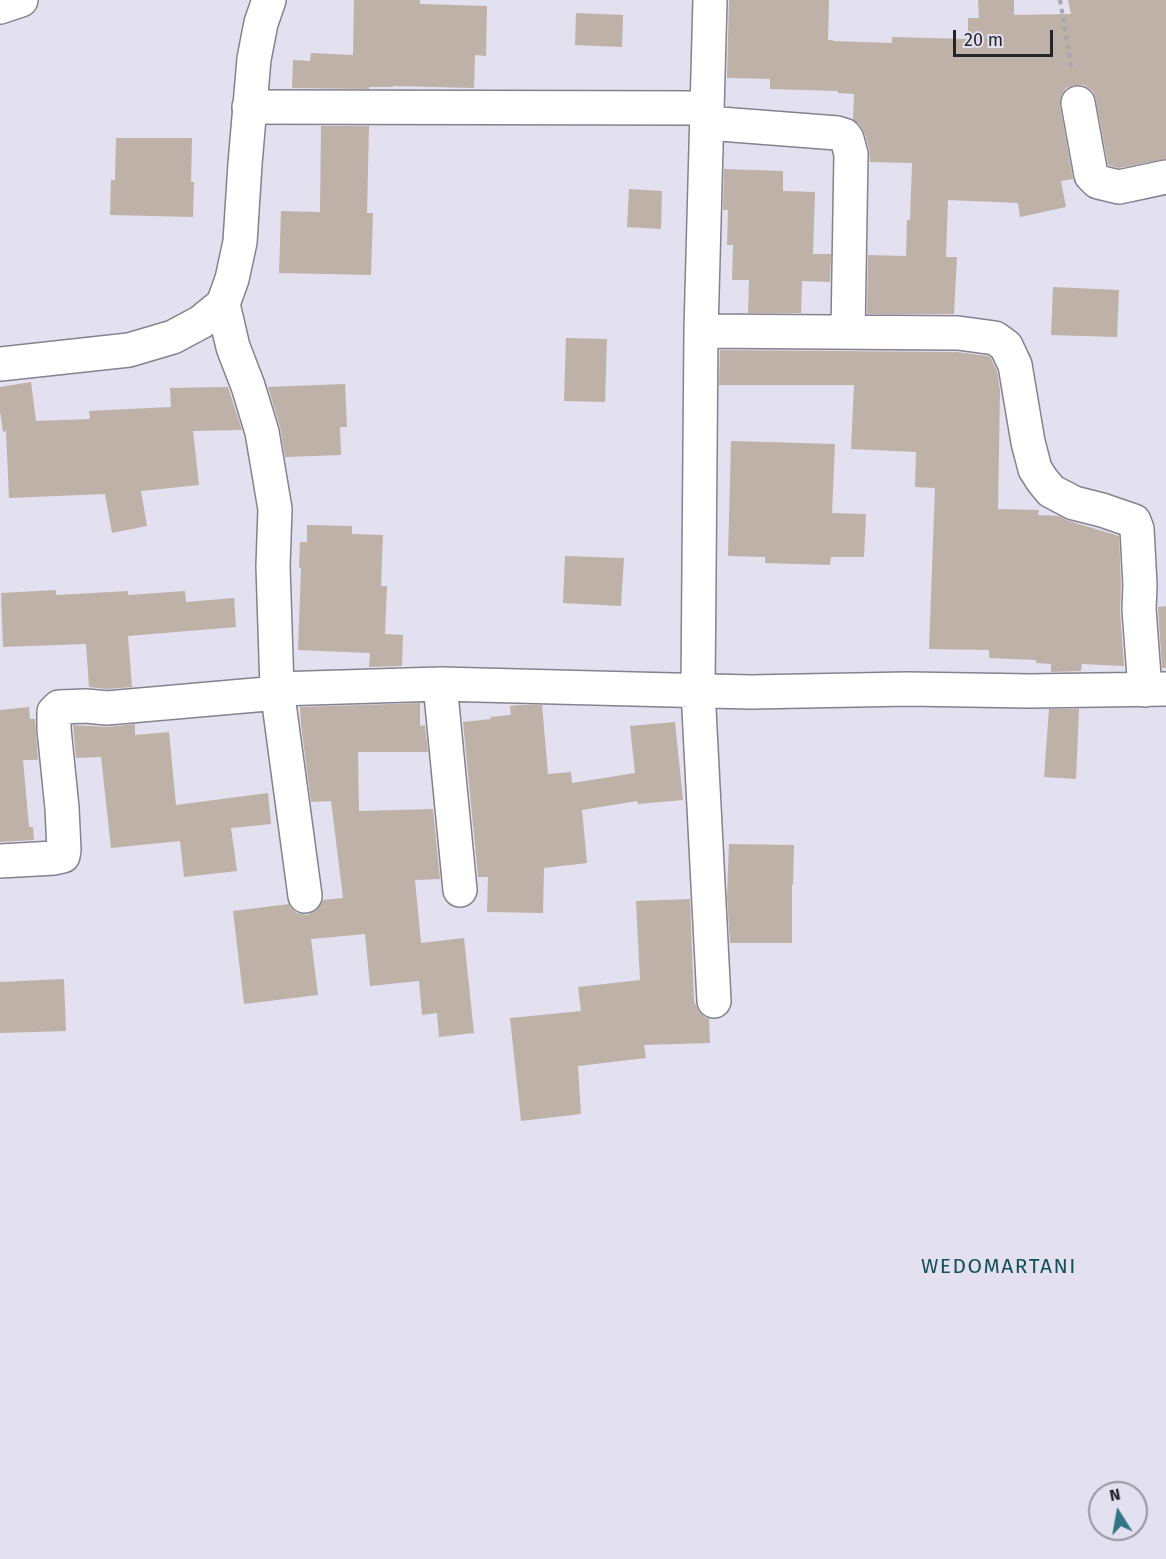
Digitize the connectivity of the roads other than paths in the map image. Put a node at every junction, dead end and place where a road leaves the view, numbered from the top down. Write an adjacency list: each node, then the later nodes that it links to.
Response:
1 (21, 0): 4 (street)
2 (269, 0): 6 (street)
3 (710, 0): 7 (street)
4 (0, 7)
5 (1078, 103): 8 (street)
6 (249, 107): 7 (street); 9 (street)
7 (707, 116): 10 (street); 11 (street)
8 (1166, 177)
9 (223, 304): 12 (street); 16 (street)
10 (700, 331): 11 (street); 15 (street)
11 (848, 332): 14 (street)
12 (0, 364)
13 (440, 684): 15 (street); 16 (street); 18 (street)
14 (1155, 689): 15 (street)
15 (698, 690): 20 (street)
16 (278, 691): 17 (street); 19 (street)
17 (0, 861)
18 (460, 890)
19 (305, 896)
20 (714, 1001)

